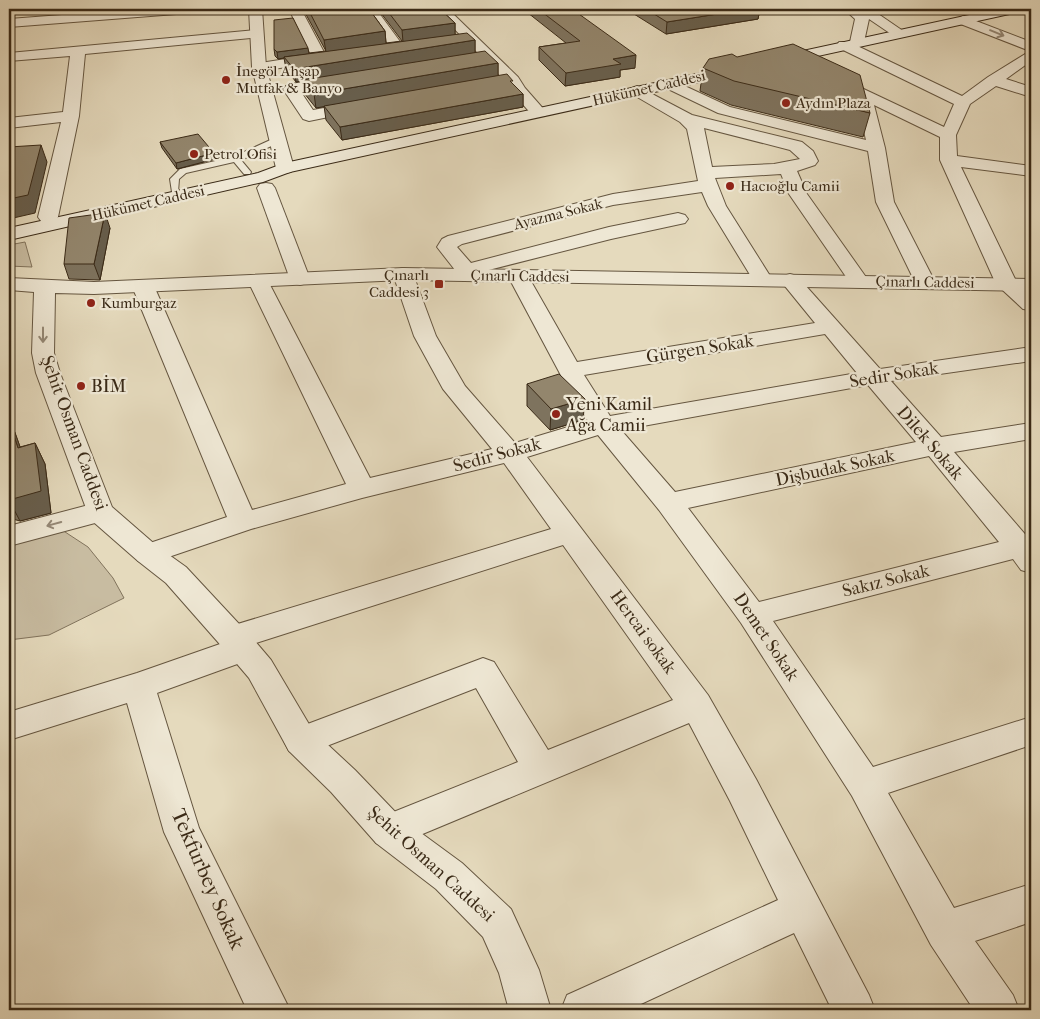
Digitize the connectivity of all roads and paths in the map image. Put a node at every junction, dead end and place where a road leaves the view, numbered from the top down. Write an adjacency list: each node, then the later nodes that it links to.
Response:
1 (189, 9): 9 (street)
2 (255, 9): 13 (street)
3 (295, 9): 26 (street)
4 (370, 9): 18 (street)
5 (441, 9): 14 (street)
6 (851, 9): 16 (street)
7 (863, 9): 12 (street)
8 (1014, 9): 10 (street, Hükümet Caddesi)
9 (65, 14): 11 (street)
10 (963, 20): 12 (street, Hükümet Caddesi); 19 (street, one-way to 19)
11 (9, 23)
12 (899, 33): 16 (street, Hükümet Caddesi)
13 (256, 34): 21 (street); 29 (street)
14 (470, 39): 15 (street); 25 (street)
15 (452, 41)
16 (850, 44): 27 (street, Hükümet Caddesi); 40 (street)
17 (415, 45): 18 (street)
18 (397, 47): 20 (street)
19 (1031, 47)
20 (378, 50)
21 (78, 51): 24 (street); 43 (street)
22 (1031, 55): 33 (street)
23 (339, 56): 26 (street)
24 (9, 57)
25 (489, 57): 28 (street); 32 (street)
26 (320, 58): 29 (street)
27 (786, 58): 30 (street); 36 (street, Hükümet Caddesi)
28 (470, 60)
29 (259, 67): 47 (street)
30 (812, 70)
31 (357, 78): 41 (street)
32 (513, 80): 35 (street); 42 (street)
33 (992, 80): 38 (street); 40 (street)
34 (837, 82): 39 (street)
35 (494, 84)
36 (669, 84): 37 (street, Hükümet Caddesi); 48 (street)
37 (637, 91): 42 (street, Hükümet Caddesi); 44 (street)
38 (1031, 92)
39 (863, 94): 46 (street); 48 (street)
40 (963, 102): 46 (street)
41 (377, 104)
42 (539, 113): 52 (street, Hükümet Caddesi)
43 (71, 116): 45 (street); 57 (street)
44 (686, 119): 51 (street); 54 (street)
45 (9, 123)
46 (948, 135): 49 (street)
47 (278, 140): 50 (lane); 52 (street)
48 (876, 148): 69 (street)
49 (949, 160): 53 (street); 71 (street)
50 (241, 166): 52 (street, Hükümet Caddesi); 56 (street, Hükümet Caddesi)
51 (787, 167): 54 (street); 67 (street)
52 (285, 168): 56 (street, Hükümet Caddesi)
53 (1031, 171)
54 (706, 180): 61 (street, Ayazma Sokak); 65 (street)
55 (266, 188): 64 (street)
56 (177, 193): 57 (street, Hükümet Caddesi); 60 (street, Hükümet Caddesi)
57 (48, 217): 59 (street, Hükümet Caddesi)
58 (678, 220): 61 (street)
59 (9, 226)
60 (9, 234)
61 (464, 272): 62 (street, Çınarlı Caddesi); 63 (street, Çınarlı Caddesi)
62 (403, 274): 64 (street, Çınarlı Caddesi); 83 (street, Hercai sokak)
63 (518, 276): 65 (street, Çınarlı Caddesi); 78 (street, Demet Sokak)
64 (300, 279): 68 (street, Çınarlı Caddesi)
65 (762, 280): 66 (street, Çınarlı Caddesi)
66 (790, 280): 67 (street, Çınarlı Caddesi); 76 (street, Dilek Sokak)
67 (858, 280): 69 (street, Çınarlı Caddesi)
68 (258, 281): 73 (street, Çınarlı Caddesi); 84 (street)
69 (925, 282): 71 (street, Çınarlı Caddesi)
70 (9, 284): 74 (street, Çınarlı Caddesi)
71 (1007, 284): 72 (street, Çınarlı Caddesi); 75 (street)
72 (1031, 285)
73 (142, 286): 74 (street, Çınarlı Caddesi); 87 (street)
74 (44, 287): 86 (street, Şehit Osman Caddesi, one-way to 86)
75 (1031, 304)
76 (829, 327): 78 (street, Gürgen Sokak); 79 (street, Dilek Sokak)
77 (1031, 354): 79 (street, Sedir Sokak)
78 (571, 370): 80 (street, Demet Sokak)
79 (873, 377): 80 (street, Sedir Sokak); 82 (street, Dilek Sokak)
80 (603, 426): 83 (street, Sedir Sokak); 85 (street, Demet Sokak)
81 (1031, 431): 82 (street, Dişbudak Sokak)
82 (933, 447): 85 (street, Dişbudak Sokak); 90 (street, Dilek Sokak)
83 (510, 452): 84 (street, Sedir Sokak); 88 (street, Hercai sokak)
84 (362, 489): 87 (street, Sedir Sokak)
85 (669, 503): 92 (street, Demet Sokak)
86 (100, 512): 89 (street, one-way to 89); 91 (street, Şehit Osman Caddesi)
87 (243, 522): 91 (street, Sedir Sokak)
88 (570, 533): 93 (street); 95 (street, Hercai sokak)
89 (9, 536)
90 (1023, 543): 92 (street, Sakız Sokak)
91 (148, 554): 93 (street, Şehit Osman Caddesi)
92 (752, 615): 100 (street, Demet Sokak)
93 (237, 644): 94 (street); 98 (street, Şehit Osman Caddesi)
94 (139, 686): 96 (street); 105 (street, Tekfurbey Sokak)
95 (696, 705): 99 (street); 103 (street, Hercai sokak)
96 (9, 726)
97 (1031, 731): 100 (street)
98 (301, 741): 99 (street); 101 (street, Şehit Osman Caddesi)
99 (541, 770): 101 (street)
100 (865, 785): 104 (street, Demet Sokak)
101 (389, 831): 106 (street, Şehit Osman Caddesi)
102 (1031, 903): 104 (street)
103 (802, 909): 107 (street); 108 (street, Hercai sokak)
104 (945, 931): 109 (street, Demet Sokak)
105 (270, 1010)
106 (530, 1010)
107 (582, 1010)
108 (854, 1010)
109 (998, 1010)

